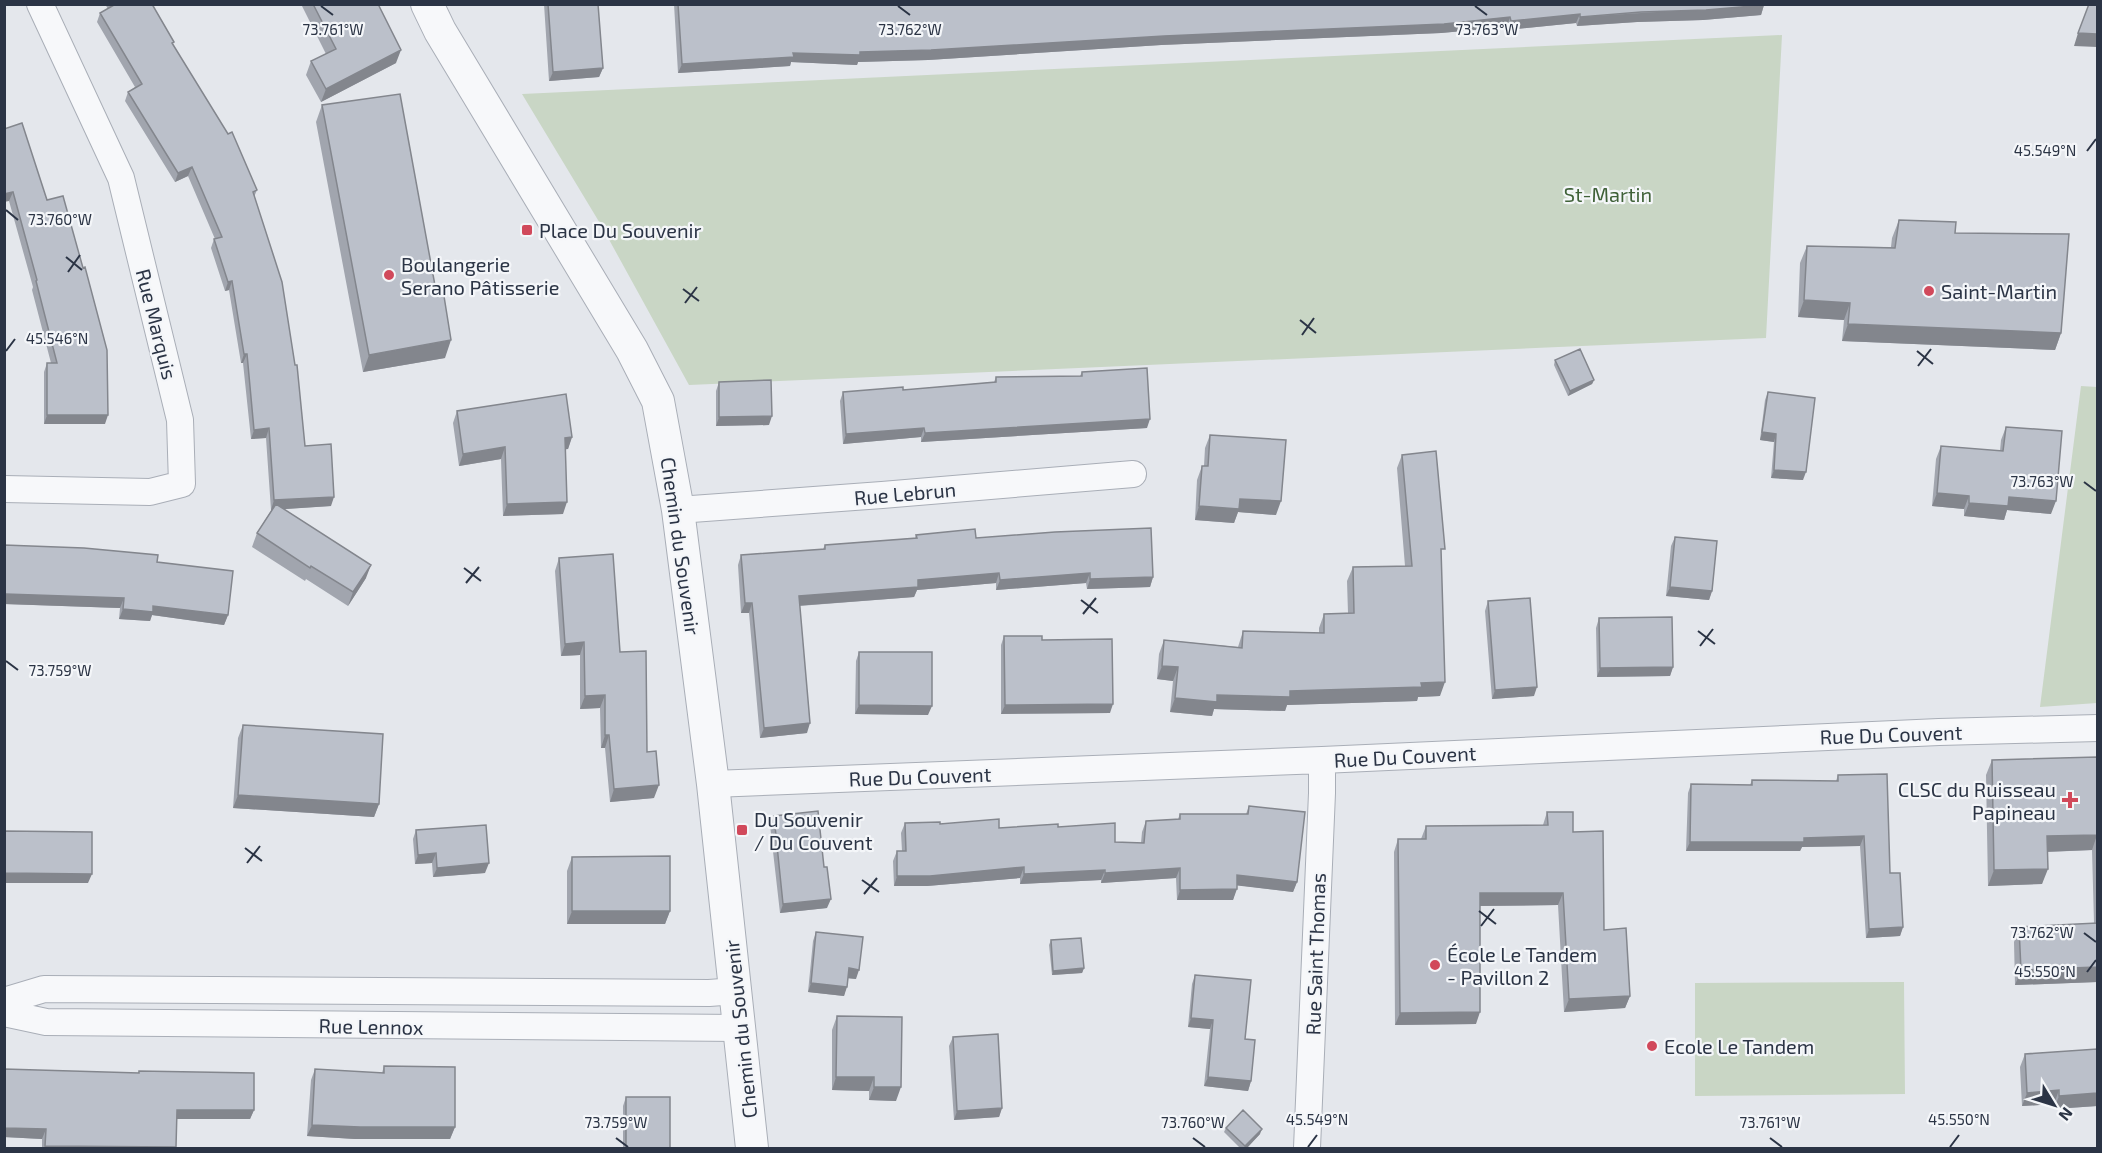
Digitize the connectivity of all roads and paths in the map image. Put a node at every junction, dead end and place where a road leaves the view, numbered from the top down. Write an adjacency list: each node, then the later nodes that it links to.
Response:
1 (40, 4): 4 (street, Rue Marquis)
2 (427, 4): 5 (street, Chemin du Souvenir)
3 (1133, 474): 5 (street, Rue Lebrun)
4 (4, 489)
5 (678, 510): 8 (street, Chemin du Souvenir)
6 (2097, 728): 7 (street, Rue Du Couvent)
7 (1322, 760): 8 (street, Rue Du Couvent); 14 (street, Rue Saint Thomas)
8 (713, 784): 9 (street, Chemin du Souvenir)
9 (736, 992): 10 (street, Rue Lennox); 12 (street, Chemin du Souvenir)
10 (4, 1001)
11 (4, 1013): 12 (street, Rue Lennox)
12 (739, 1028): 13 (street, Chemin du Souvenir)
13 (752, 1149)
14 (1307, 1149)

